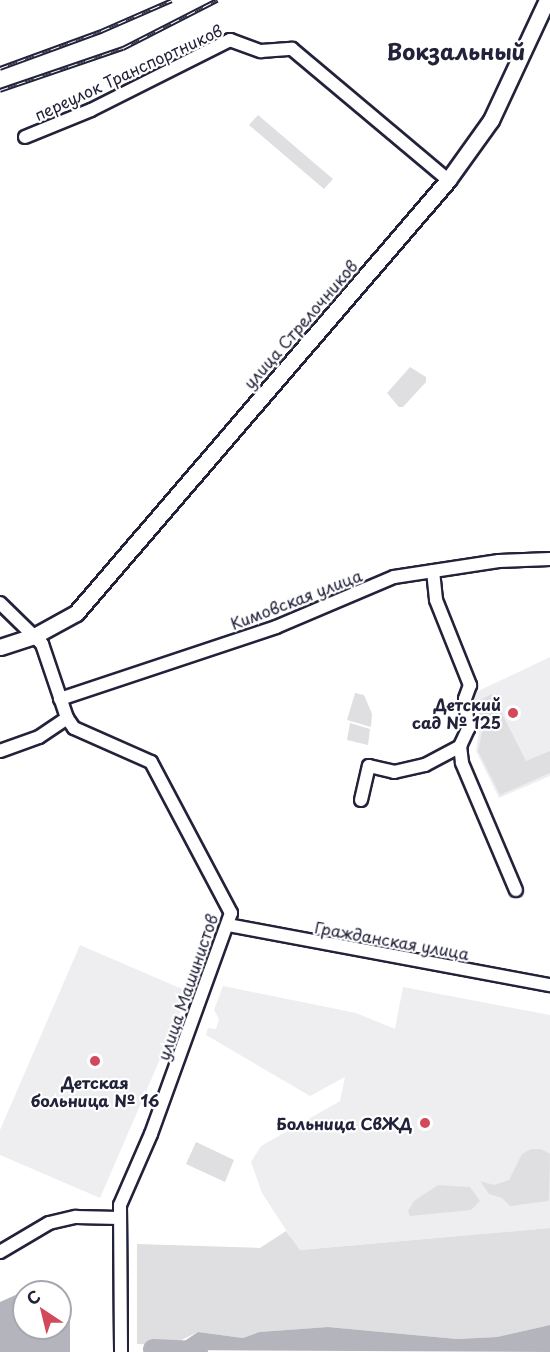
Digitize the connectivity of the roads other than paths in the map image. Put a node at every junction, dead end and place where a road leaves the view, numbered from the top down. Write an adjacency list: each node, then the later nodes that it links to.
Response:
1 (547, 0): 3 (main road, улица Стрелочников)
2 (25, 137): 3 (street, переулок Транспортников)
3 (447, 180): 7 (main road, улица Стрелочников)
4 (550, 559): 5 (street, Кимовская улица)
5 (433, 571): 9 (street, Кимовская улица); 11 (street)
6 (0, 603): 7 (street)
7 (36, 634): 8 (main road, улица Стрелочников); 9 (street, улица Машинистов)
8 (0, 647)
9 (60, 699): 10 (street, улица Машинистов)
10 (67, 717): 12 (street); 15 (street, улица Машинистов)
11 (460, 746): 13 (street); 14 (street)
12 (0, 751)
13 (361, 800)
14 (516, 890)
15 (228, 925): 16 (street, Гражданская улица); 17 (street, улица Машинистов)
16 (550, 985)
17 (119, 1218): 18 (street); 19 (street)
18 (0, 1252)
19 (121, 1352)

